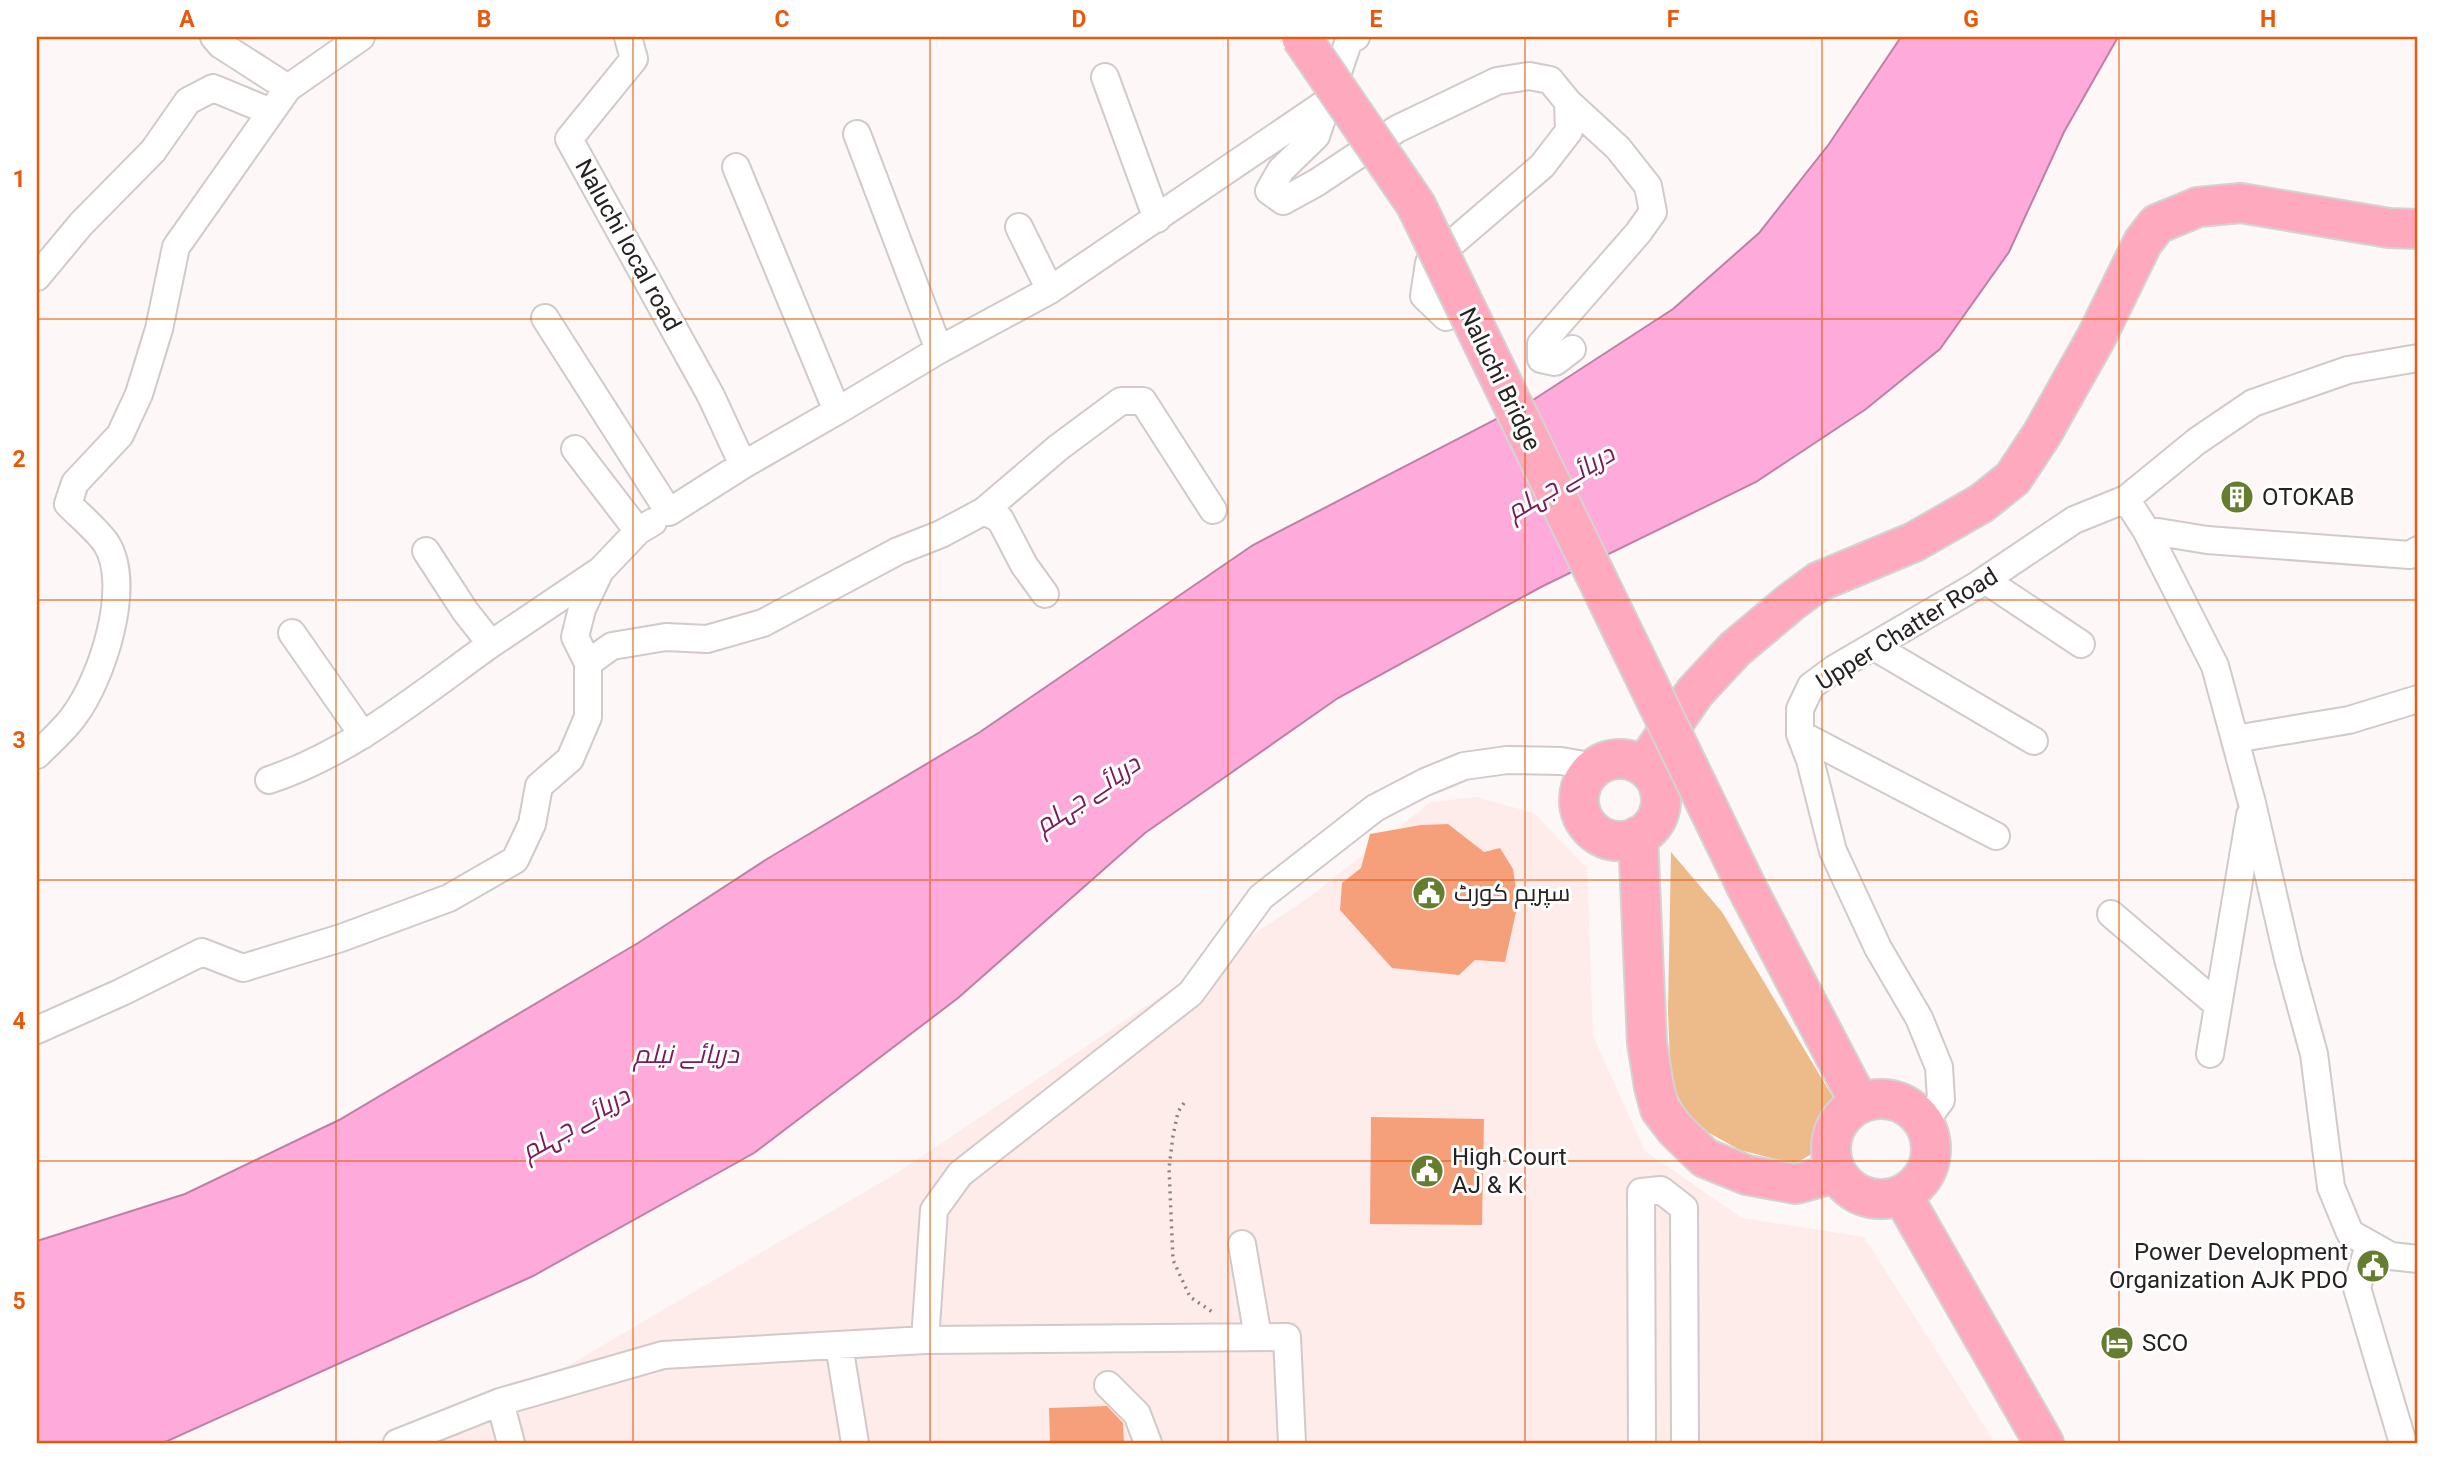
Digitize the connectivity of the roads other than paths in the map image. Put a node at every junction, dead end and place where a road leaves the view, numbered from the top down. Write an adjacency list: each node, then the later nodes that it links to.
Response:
1 (214, 37): 8 (street)
2 (361, 37): 8 (street)
3 (628, 37): 26 (street, Naluchi local road)
4 (1281, 37): 9 (street)
5 (1301, 37): 59 (highway, Naluchi Bridge, bridge)
6 (1356, 37): 9 (street)
7 (1105, 77): 14 (street)
8 (288, 88): 11 (street)
9 (1327, 102): 10 (street); 14 (street)
10 (1568, 102): 19 (street); 21 (street)
11 (271, 112): 17 (street); 48 (street)
12 (857, 134): 22 (street)
13 (736, 167): 24 (street)
14 (1157, 219): 18 (street)
15 (1019, 227): 18 (street)
16 (2418, 229): 49 (highway)
17 (37, 277)
18 (1050, 290): 22 (street)
19 (1446, 317)
20 (545, 318): 30 (street)
21 (1572, 349)
22 (939, 350): 24 (street)
23 (2418, 358): 27 (street, Upper Chatter Road)
24 (837, 411): 26 (street)
25 (575, 449): 32 (street)
26 (743, 465): 30 (street)
27 (2126, 499): 31 (street); 36 (street, Upper Chatter Road)
28 (1213, 510): 29 (street)
29 (984, 511): 37 (street); 42 (street)
30 (669, 512): 32 (street)
31 (2146, 530): 33 (street); 46 (street)
32 (638, 531): 35 (street)
33 (2418, 550)
34 (426, 551): 40 (street)
35 (600, 571): 40 (street); 42 (street)
36 (1985, 580): 39 (street); 41 (street, Upper Chatter Road)
37 (1045, 594)
38 (292, 633): 45 (street)
39 (2081, 644)
40 (491, 645): 45 (street)
41 (1873, 646): 44 (street, Upper Chatter Road); 47 (street)
42 (588, 663): 57 (street)
43 (2418, 699): 46 (street)
44 (1800, 734): 54 (street); 60 (street, Upper Chatter Road)
45 (363, 735): 51 (street)
46 (2235, 739): 52 (street)
47 (2034, 741)
48 (37, 755)
49 (1644, 766): 50 (highway); 53 (highway)
50 (1595, 767): 53 (highway); 67 (street)
51 (269, 780)
52 (2252, 803): 56 (street); 64 (street)
53 (1638, 836): 61 (highway)
54 (1996, 836)
55 (2111, 914): 56 (street)
56 (2218, 1005): 58 (street)
57 (37, 1030)
58 (2210, 1054)
59 (1860, 1104): 60 (highway); 61 (highway)
60 (1924, 1123): 62 (highway)
61 (1836, 1173): 62 (highway)
62 (1902, 1195): 78 (highway)
63 (1242, 1244): 66 (street)
64 (2368, 1244): 65 (street); 79 (street)
65 (2418, 1259)
66 (1256, 1326): 67 (street); 75 (street)
67 (925, 1340): 68 (street)
68 (839, 1345): 70 (street); 73 (street)
69 (1108, 1385): 74 (street)
70 (500, 1402): 71 (street); 72 (street)
71 (397, 1443)
72 (510, 1443)
73 (855, 1443)
74 (1148, 1443)
75 (1292, 1443)
76 (1642, 1443): 77 (street)
77 (1685, 1443)
78 (2044, 1443)
79 (2403, 1443)

